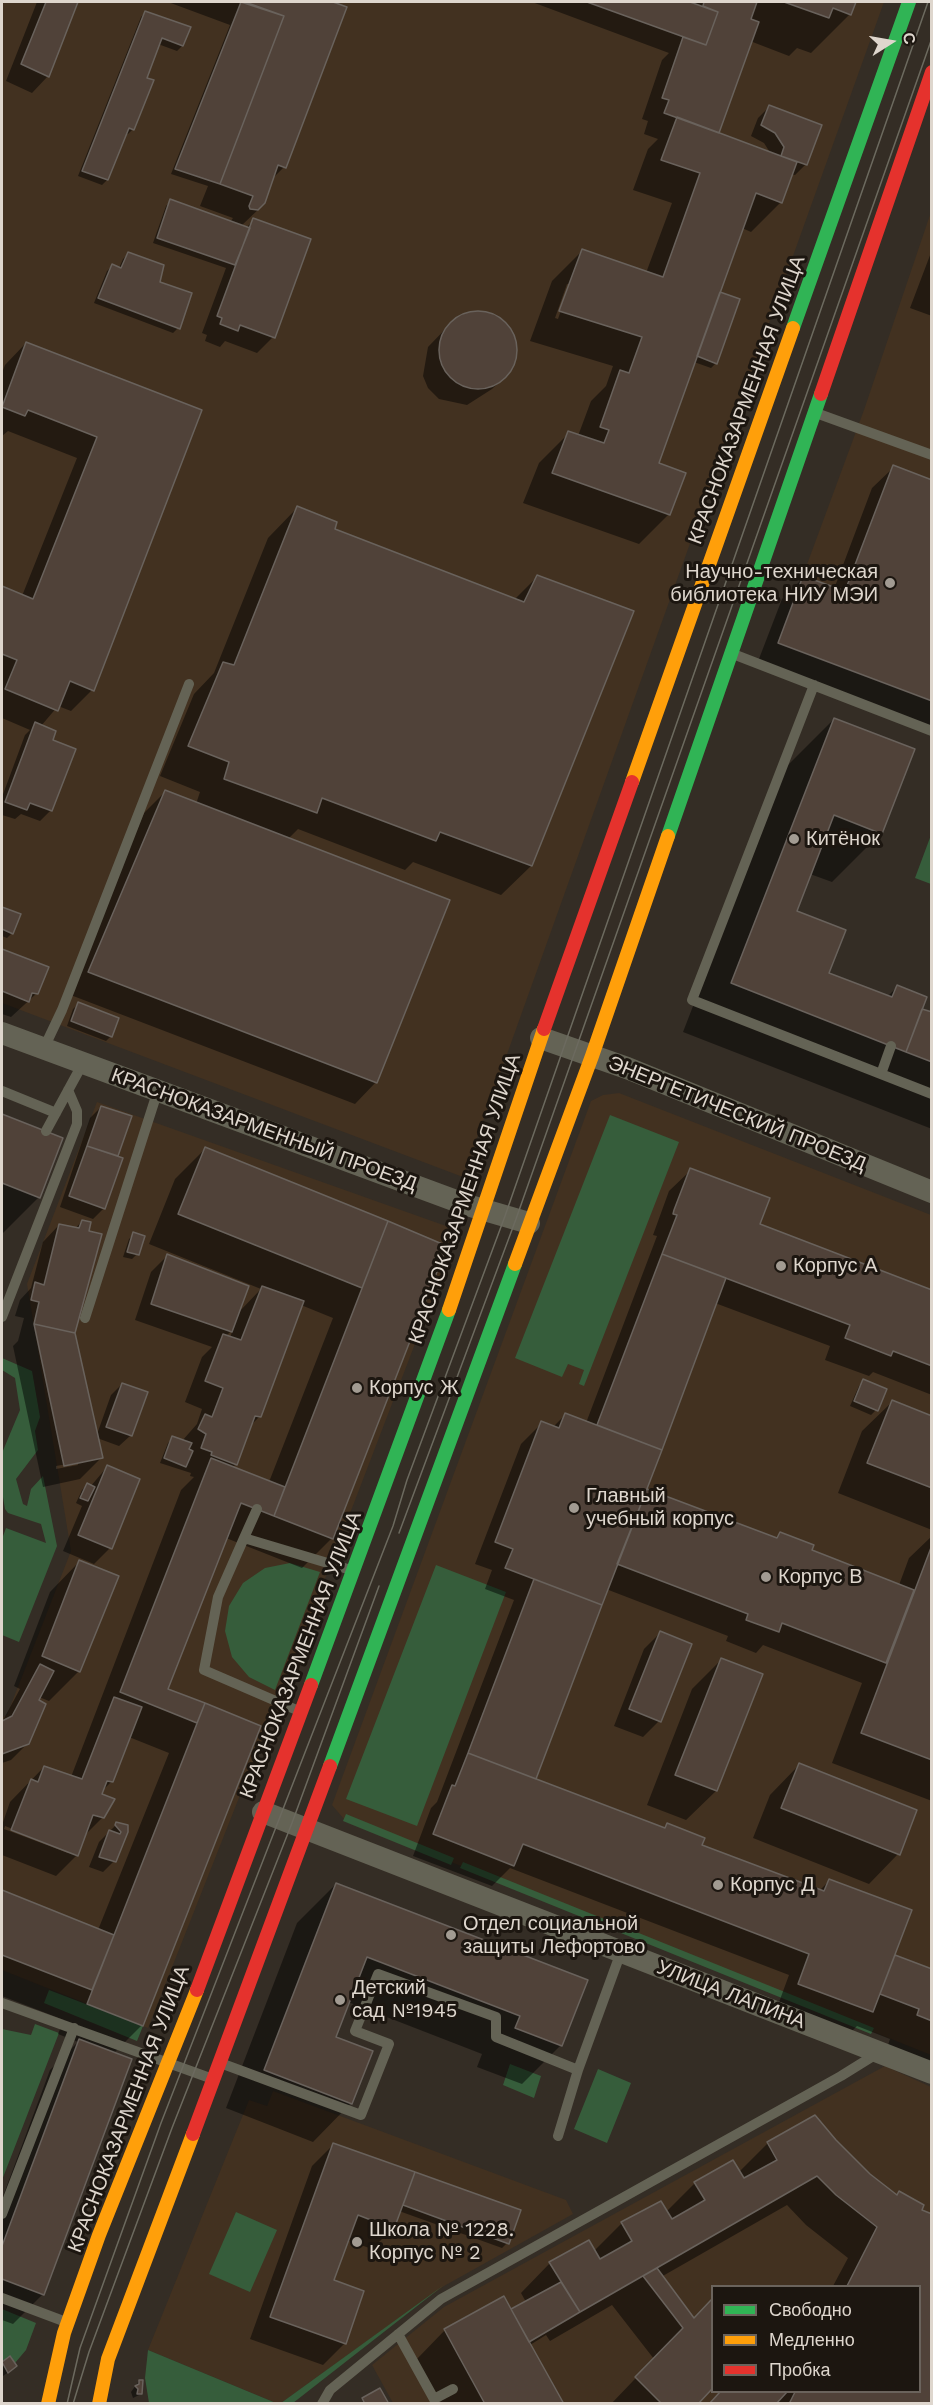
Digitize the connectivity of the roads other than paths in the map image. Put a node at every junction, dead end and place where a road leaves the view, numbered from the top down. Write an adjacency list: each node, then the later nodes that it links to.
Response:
1 (909, 2): 10 (main road, КРАСНОКАЗАРМЕННАЯ УЛИЦА)
2 (932, 72): 3 (main road)
3 (813, 412): 4 (lane); 5 (main road)
4 (932, 455)
5 (730, 652): 7 (lane); 13 (main road)
6 (189, 684): 12 (lane)
7 (814, 685): 8 (lane); 15 (lane)
8 (932, 731)
9 (2, 1033): 12 (street, КРАСНОКАЗАРМЕННЫЙ ПРОЕЗД)
10 (541, 1038): 13 (street, ЭНЕРГЕТИЧЕСКИЙ ПРОЕЗД); 23 (main road, КРАСНОКАЗАРМЕННАЯ УЛИЦА)
11 (891, 1046): 15 (lane)
12 (44, 1048): 14 (street, КРАСНОКАЗАРМЕННЫЙ ПРОЕЗД)
13 (592, 1056): 22 (street, ЭНЕРГЕТИЧЕСКИЙ ПРОЕЗД); 24 (main road)
14 (83, 1063): 16 (lane); 17 (street, КРАСНОКАЗАРМЕННЫЙ ПРОЕЗД)
15 (881, 1074): 19 (lane)
16 (68, 1090): 20 (lane); 25 (lane)
17 (158, 1090): 23 (street, КРАСНОКАЗАРМЕННЫЙ ПРОЕЗД); 26 (lane)
18 (2, 1091): 20 (lane)
19 (932, 1094)
20 (56, 1113): 21 (lane)
21 (46, 1131)
22 (932, 1192)
23 (484, 1211): 24 (street, КРАСНОКАЗАРМЕННЫЙ ПРОЕЗД); 29 (main road, КРАСНОКАЗАРМЕННАЯ УЛИЦА)
24 (528, 1223): 32 (main road)
25 (2, 1317)
26 (85, 1318)
27 (256, 1509): 28 (lane)
28 (244, 1538): 29 (lane); 30 (lane)
29 (354, 1571): 30 (main road, КРАСНОКАЗАРМЕННАЯ УЛИЦА)
30 (301, 1712): 31 (main road, КРАСНОКАЗАРМЕННАЯ УЛИЦА)
31 (262, 1812): 32 (street, УЛИЦА ЛАПИНА); 38 (main road, КРАСНОКАЗАРМЕННАЯ УЛИЦА)
32 (307, 1829): 33 (street, УЛИЦА ЛАПИНА); 37 (main road)
33 (621, 1952): 36 (street, УЛИЦА ЛАПИНА); 39 (lane)
34 (2, 2003): 35 (lane)
35 (74, 2028): 38 (lane); 43 (lane)
36 (878, 2053): 40 (street, УЛИЦА ЛАПИНА); 46 (lane)
37 (219, 2062): 39 (lane); 41 (main road)
38 (169, 2064): 41 (lane); 45 (main road, КРАСНОКАЗАРМЕННАЯ УЛИЦА)
39 (578, 2070): 42 (lane)
40 (932, 2073)
41 (212, 2079): 47 (main road)
42 (558, 2136)
43 (2, 2214)
44 (2, 2298): 45 (lane)
45 (68, 2323): 51 (main road, КРАСНОКАЗАРМЕННАЯ УЛИЦА)
46 (398, 2334): 50 (lane); 53 (lane)
47 (106, 2363): 48 (main road); 52 (main road)
48 (87, 2375)
49 (67, 2387): 51 (main road)
50 (453, 2389)
51 (49, 2402)
52 (99, 2403)
53 (322, 2403)

